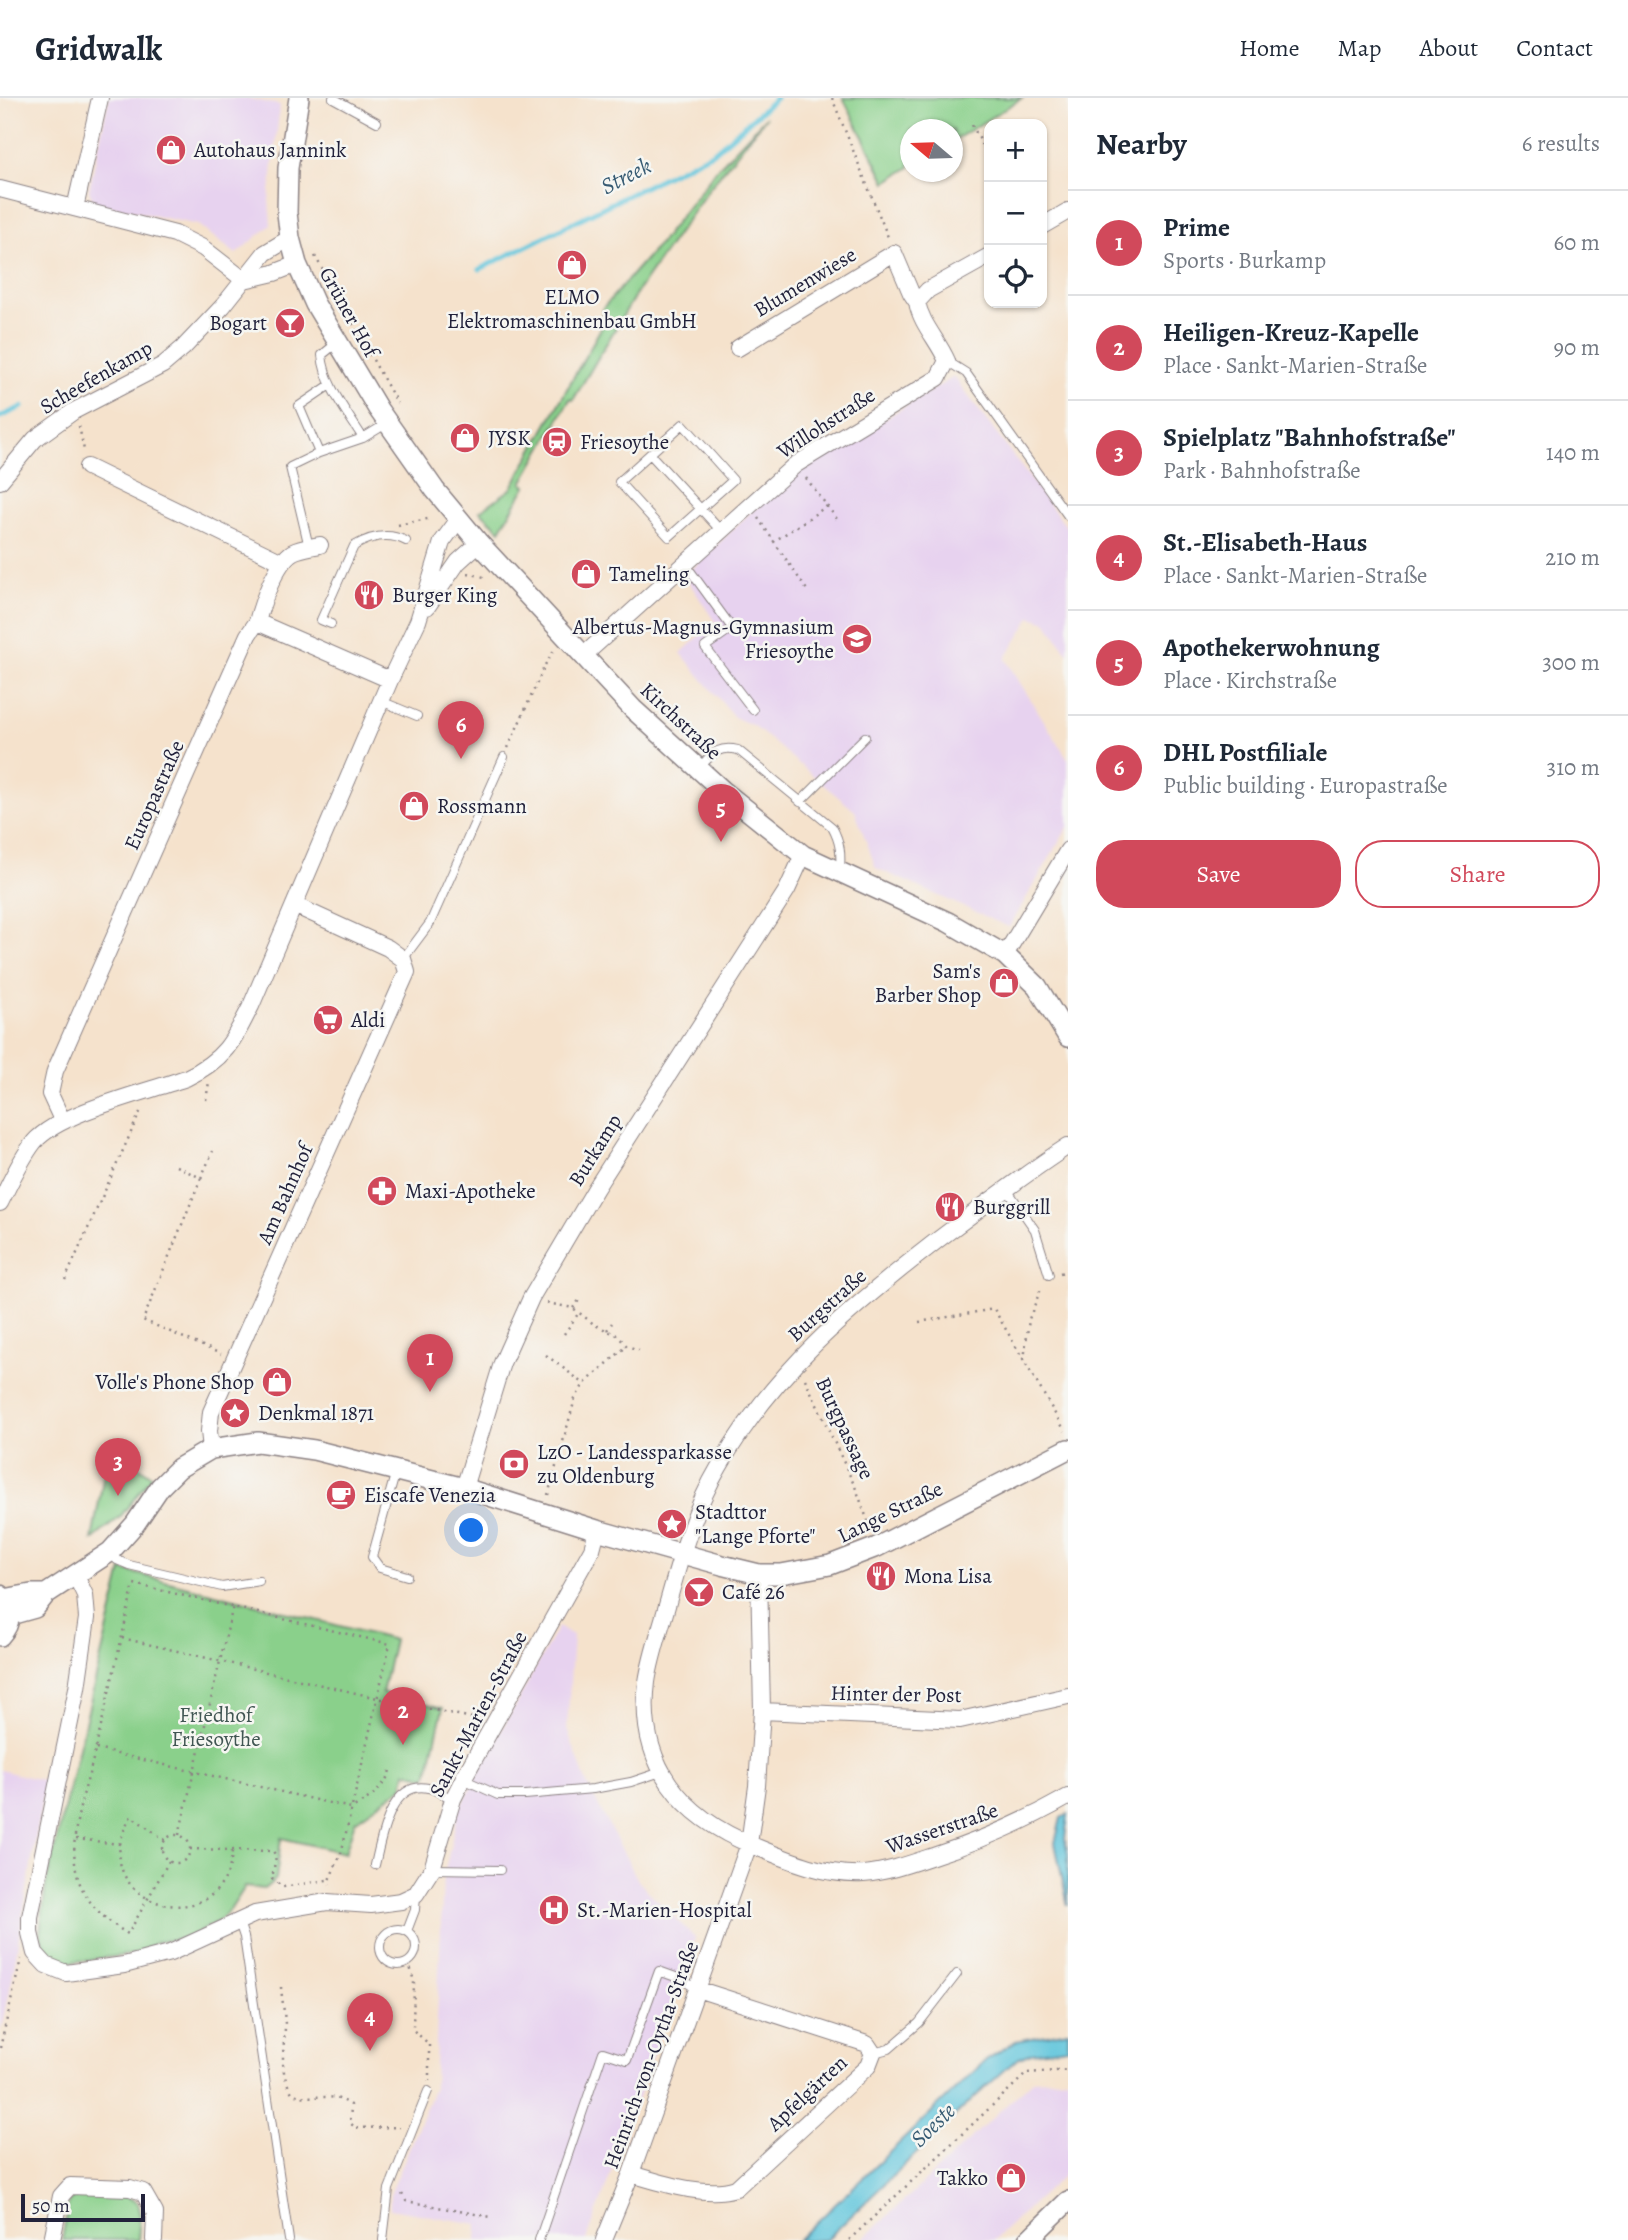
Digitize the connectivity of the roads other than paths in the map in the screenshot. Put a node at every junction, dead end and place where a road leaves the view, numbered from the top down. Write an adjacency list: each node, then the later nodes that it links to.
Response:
1 (100, 98): 6 (street)
2 (299, 98): 9 (street, Grüner Hof)
3 (333, 98): 4 (lane)
4 (377, 122)
5 (0, 189): 6 (street)
6 (75, 208): 12 (street)
7 (1068, 211): 8 (street)
8 (1047, 223)
9 (290, 238): 11 (street, Grüner Hof); 12 (street, Scheefenkamp)
10 (984, 259): 13 (street)
11 (297, 264): 12 (street); 14 (street, Grüner Hof)
12 (244, 280): 23 (street, Scheefenkamp)
13 (917, 302): 15 (street, Blumenwiese); 16 (street)
14 (338, 342): 17 (lane); 18 (street, Grüner Hof)
15 (738, 348)
16 (947, 361): 27 (lane); 29 (street, Willohstraße)
17 (330, 385): 19 (lane); 21 (lane)
18 (394, 417): 19 (lane); 28 (street, Grüner Hof)
19 (363, 438): 21 (lane)
20 (0, 452): 23 (street)
21 (318, 453): 32 (lane)
22 (650, 454): 26 (lane); 26 (lane); 26 (lane)
23 (14, 463): 25 (street, Scheefenkamp)
24 (87, 467): 33 (street)
25 (0, 481)
26 (700, 509): 29 (lane)
27 (1068, 516)
28 (459, 519): 31 (street, Kirchstraße); 35 (street)
29 (722, 532): 34 (street, Willohstraße)
30 (406, 541): 37 (lane)
31 (479, 543): 35 (street); 38 (street, Kirchstraße)
32 (315, 546): 33 (street)
33 (282, 562): 36 (street, Europastraße)
34 (686, 565): 38 (street, Willohstraße); 41 (lane)
35 (418, 621): 39 (street)
36 (257, 622): 39 (street); 54 (street, Europastraße)
37 (331, 624)
38 (584, 655): 45 (street, Kirchstraße)
39 (390, 680): 40 (street)
40 (381, 701): 42 (lane); 50 (street)
41 (753, 710)
42 (417, 716)
43 (865, 737): 46 (lane)
44 (504, 757): 52 (lane)
45 (698, 769): 46 (lane); 48 (street, Kirchstraße)
46 (800, 802): 49 (lane)
47 (1068, 850): 51 (street)
48 (803, 855): 49 (street, Kirchstraße); 62 (street, Burkamp)
49 (839, 874): 51 (street, Kirchstraße)
50 (294, 905): 52 (street); 54 (street)
51 (1005, 955): 53 (street, Kirchstraße)
52 (402, 959): 59 (street, Am Bahnhof)
53 (1068, 1037)
54 (62, 1120): 57 (street)
55 (1068, 1146): 56 (street, Burgstraße)
56 (1006, 1188): 58 (lane); 65 (street, Burgstraße)
57 (0, 1203)
58 (1049, 1275)
59 (211, 1449): 61 (street, Lange Straße); 64 (street)
60 (1068, 1449): 66 (street, Lange Straße)
61 (396, 1471): 62 (street, Lange Straße); 68 (lane)
62 (464, 1488): 63 (street, Lange Straße)
63 (597, 1530): 65 (street, Lange Straße); 75 (street, Sankt-Marien-Straße)
64 (110, 1552): 67 (street); 69 (lane)
65 (681, 1554): 66 (street, Lange Straße); 74 (street, Wasserstraße)
66 (759, 1573): 73 (street, Heinrich-von-Oytha-Straße)
67 (76, 1576): 70 (street); 83 (street)
68 (407, 1576)
69 (259, 1581)
70 (5, 1603): 71 (street)
71 (0, 1636)
72 (1068, 1696): 73 (street, Hinter der Post)
73 (762, 1711): 78 (street, Heinrich-von-Oytha-Straße)
74 (661, 1772): 75 (lane); 78 (street, Wasserstraße)
75 (463, 1779): 77 (street, Sankt-Marien-Straße)
76 (1068, 1797): 78 (street, Wasserstraße)
77 (453, 1800): 79 (lane); 80 (street, Sankt-Marien-Straße)
78 (749, 1844): 86 (street, Heinrich-von-Oytha-Straße)
79 (374, 1865)
80 (432, 1868): 81 (lane); 82 (street, Sankt-Marien-Straße)
81 (500, 1870)
82 (416, 1894): 83 (street); 84 (lane)
83 (238, 1921): 93 (lane)
84 (407, 1931): 84 (lane)
85 (957, 1974): 87 (lane)
86 (697, 1989): 87 (street, Apfelgärten); 89 (street, Heinrich-von-Oytha-Straße); 95 (lane)
87 (873, 2053): 89 (street, Apfelgärten)
88 (428, 2091): 94 (lane)
89 (631, 2174): 96 (street, Heinrich-von-Oytha-Straße)
90 (1068, 2201): 97 (street)
91 (52, 2240): 92 (street)
92 (154, 2240)
93 (289, 2240)
94 (383, 2240)
95 (539, 2240)
96 (604, 2240)
97 (1028, 2240)

